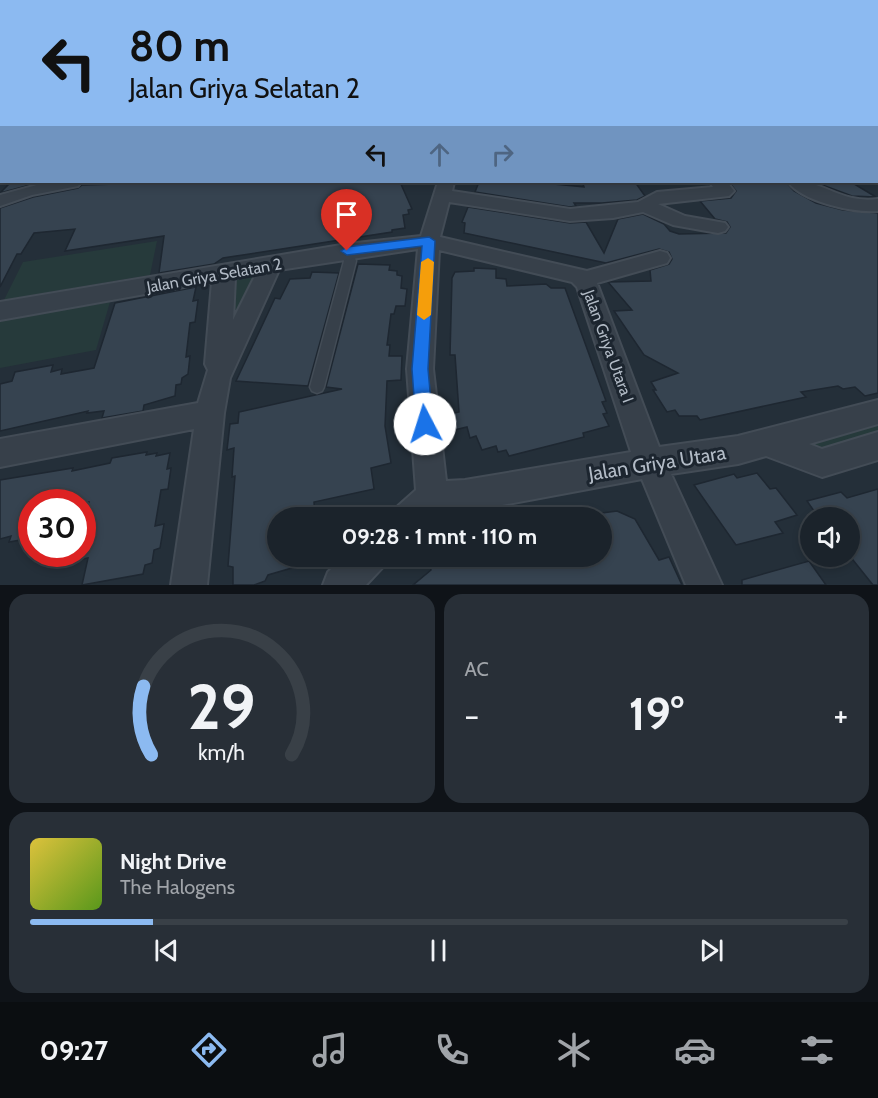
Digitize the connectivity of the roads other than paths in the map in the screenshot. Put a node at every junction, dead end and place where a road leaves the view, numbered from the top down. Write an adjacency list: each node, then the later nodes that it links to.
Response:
1 (67, 183): 6 (street)
2 (719, 183): 5 (street)
3 (798, 183): 7 (street)
4 (443, 188): 8 (street); 9 (street)
5 (687, 188): 8 (street); 8 (street)
6 (0, 201)
7 (878, 205)
8 (644, 206)
9 (429, 241): 10 (street, Jalan Griya Selatan 2); 14 (street, Jalan Griya Utara I); 24 (street)
10 (347, 251): 12 (street, Jalan Griya Selatan 2); 17 (lane)
11 (660, 258): 14 (street)
12 (271, 265): 13 (street, Jalan Griya Selatan 2); 16 (street)
13 (224, 274): 15 (street, Jalan Griya Selatan 2); 16 (street)
14 (584, 279): 23 (street, Jalan Griya Utara I)
15 (0, 311)
16 (217, 378): 19 (street)
17 (317, 387)
18 (878, 412): 20 (street, Jalan Griya Utara)
19 (210, 413): 22 (street); 27 (street)
20 (767, 442): 21 (street); 23 (street, Jalan Griya Utara)
21 (878, 447)
22 (0, 453)
23 (650, 463): 24 (street, Jalan Griya Utara); 29 (street, Jalan Griya Utara I)
24 (432, 496): 25 (street)
25 (421, 507)
26 (359, 567): 28 (street)
27 (189, 585)
28 (341, 585)
29 (704, 585)

